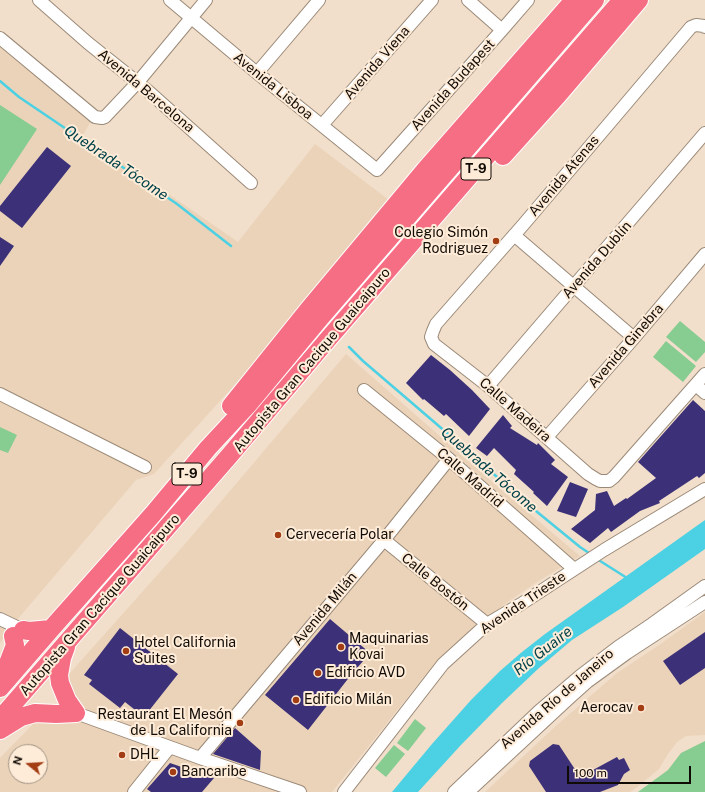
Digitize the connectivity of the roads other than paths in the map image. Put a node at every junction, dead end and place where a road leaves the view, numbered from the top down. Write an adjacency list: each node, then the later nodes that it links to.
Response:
1 (39, 0): 18 (street, Avenida Barcelona)
2 (170, 0): 13 (street, Avenida Lisboa)
3 (206, 0): 13 (street)
4 (319, 0): 17 (street)
5 (432, 0): 19 (street, Avenida Viena)
6 (468, 0): 15 (street)
7 (528, 0): 15 (street, Avenida Budapest)
8 (565, 0): 22 (highway)
9 (574, 0): 22 (highway)
10 (595, 0): 39 (highway, Autopista Gran Cacique Guaicaipuro / T-9)
11 (622, 0): 28 (highway, Autopista Gran Cacique Guaicaipuro / T-9)
12 (639, 0): 28 (highway)
13 (191, 18): 17 (street, Avenida Lisboa); 18 (street)
14 (705, 27): 24 (street, Avenida Atenas)
15 (502, 30): 21 (street, Avenida Budapest)
16 (0, 38): 18 (street)
17 (257, 73): 19 (street, Avenida Lisboa)
18 (138, 82): 23 (street, Avenida Barcelona)
19 (322, 125): 21 (street, Avenida Lisboa)
20 (705, 133): 26 (street, Avenida Dublín)
21 (377, 170)
22 (425, 170): 39 (highway)
23 (251, 183)
24 (514, 235): 26 (street); 27 (street, Avenida Atenas)
25 (705, 254): 29 (street, Avenida Ginebra)
26 (574, 286): 29 (street); 31 (street, Avenida Dublín)
27 (436, 324): 31 (street, Calle Madeira)
28 (329, 338): 48 (highway, Autopista Gran Cacique Guaicaipuro / T-9)
29 (634, 338): 35 (street, Avenida Ginebra)
30 (705, 374): 32 (street)
31 (488, 386): 35 (street, Calle Madeira)
32 (700, 389): 35 (street, Calle Madeira)
33 (364, 390): 36 (street, Calle Madrid)
34 (0, 394): 37 (street)
35 (547, 437)
36 (449, 459): 40 (street, Avenida Milán); 41 (street, Calle Madrid)
37 (144, 467)
38 (705, 489): 41 (street, Avenida Trieste)
39 (153, 514): 46 (highway, Autopista Gran Cacique Guaicaipuro / T-9)
40 (384, 540): 45 (street, Calle Bostón); 55 (street, Avenida Milán)
41 (574, 569): 45 (street, Avenida Trieste)
42 (705, 586): 59 (street, Avenida Río de Janeiro)
43 (705, 602): 60 (street, Avenida Río de Janeiro)
44 (0, 619): 47 (street)
45 (487, 624): 56 (street, Avenida Trieste)
46 (51, 629): 47 (highway); 50 (highway, Autopista Gran Cacique Guaicaipuro / T-9)
47 (12, 631): 49 (highway)
48 (68, 641): 51 (highway); 52 (highway, Autopista Gran Cacique Guaicaipuro / T-9)
49 (0, 682)
50 (0, 688)
51 (76, 713): 53 (highway); 54 (street)
52 (0, 719)
53 (0, 730)
54 (170, 747): 55 (street); 57 (street)
55 (200, 758): 58 (street)
56 (345, 791)
57 (134, 792)
58 (300, 792)
59 (454, 792)
60 (468, 792)

